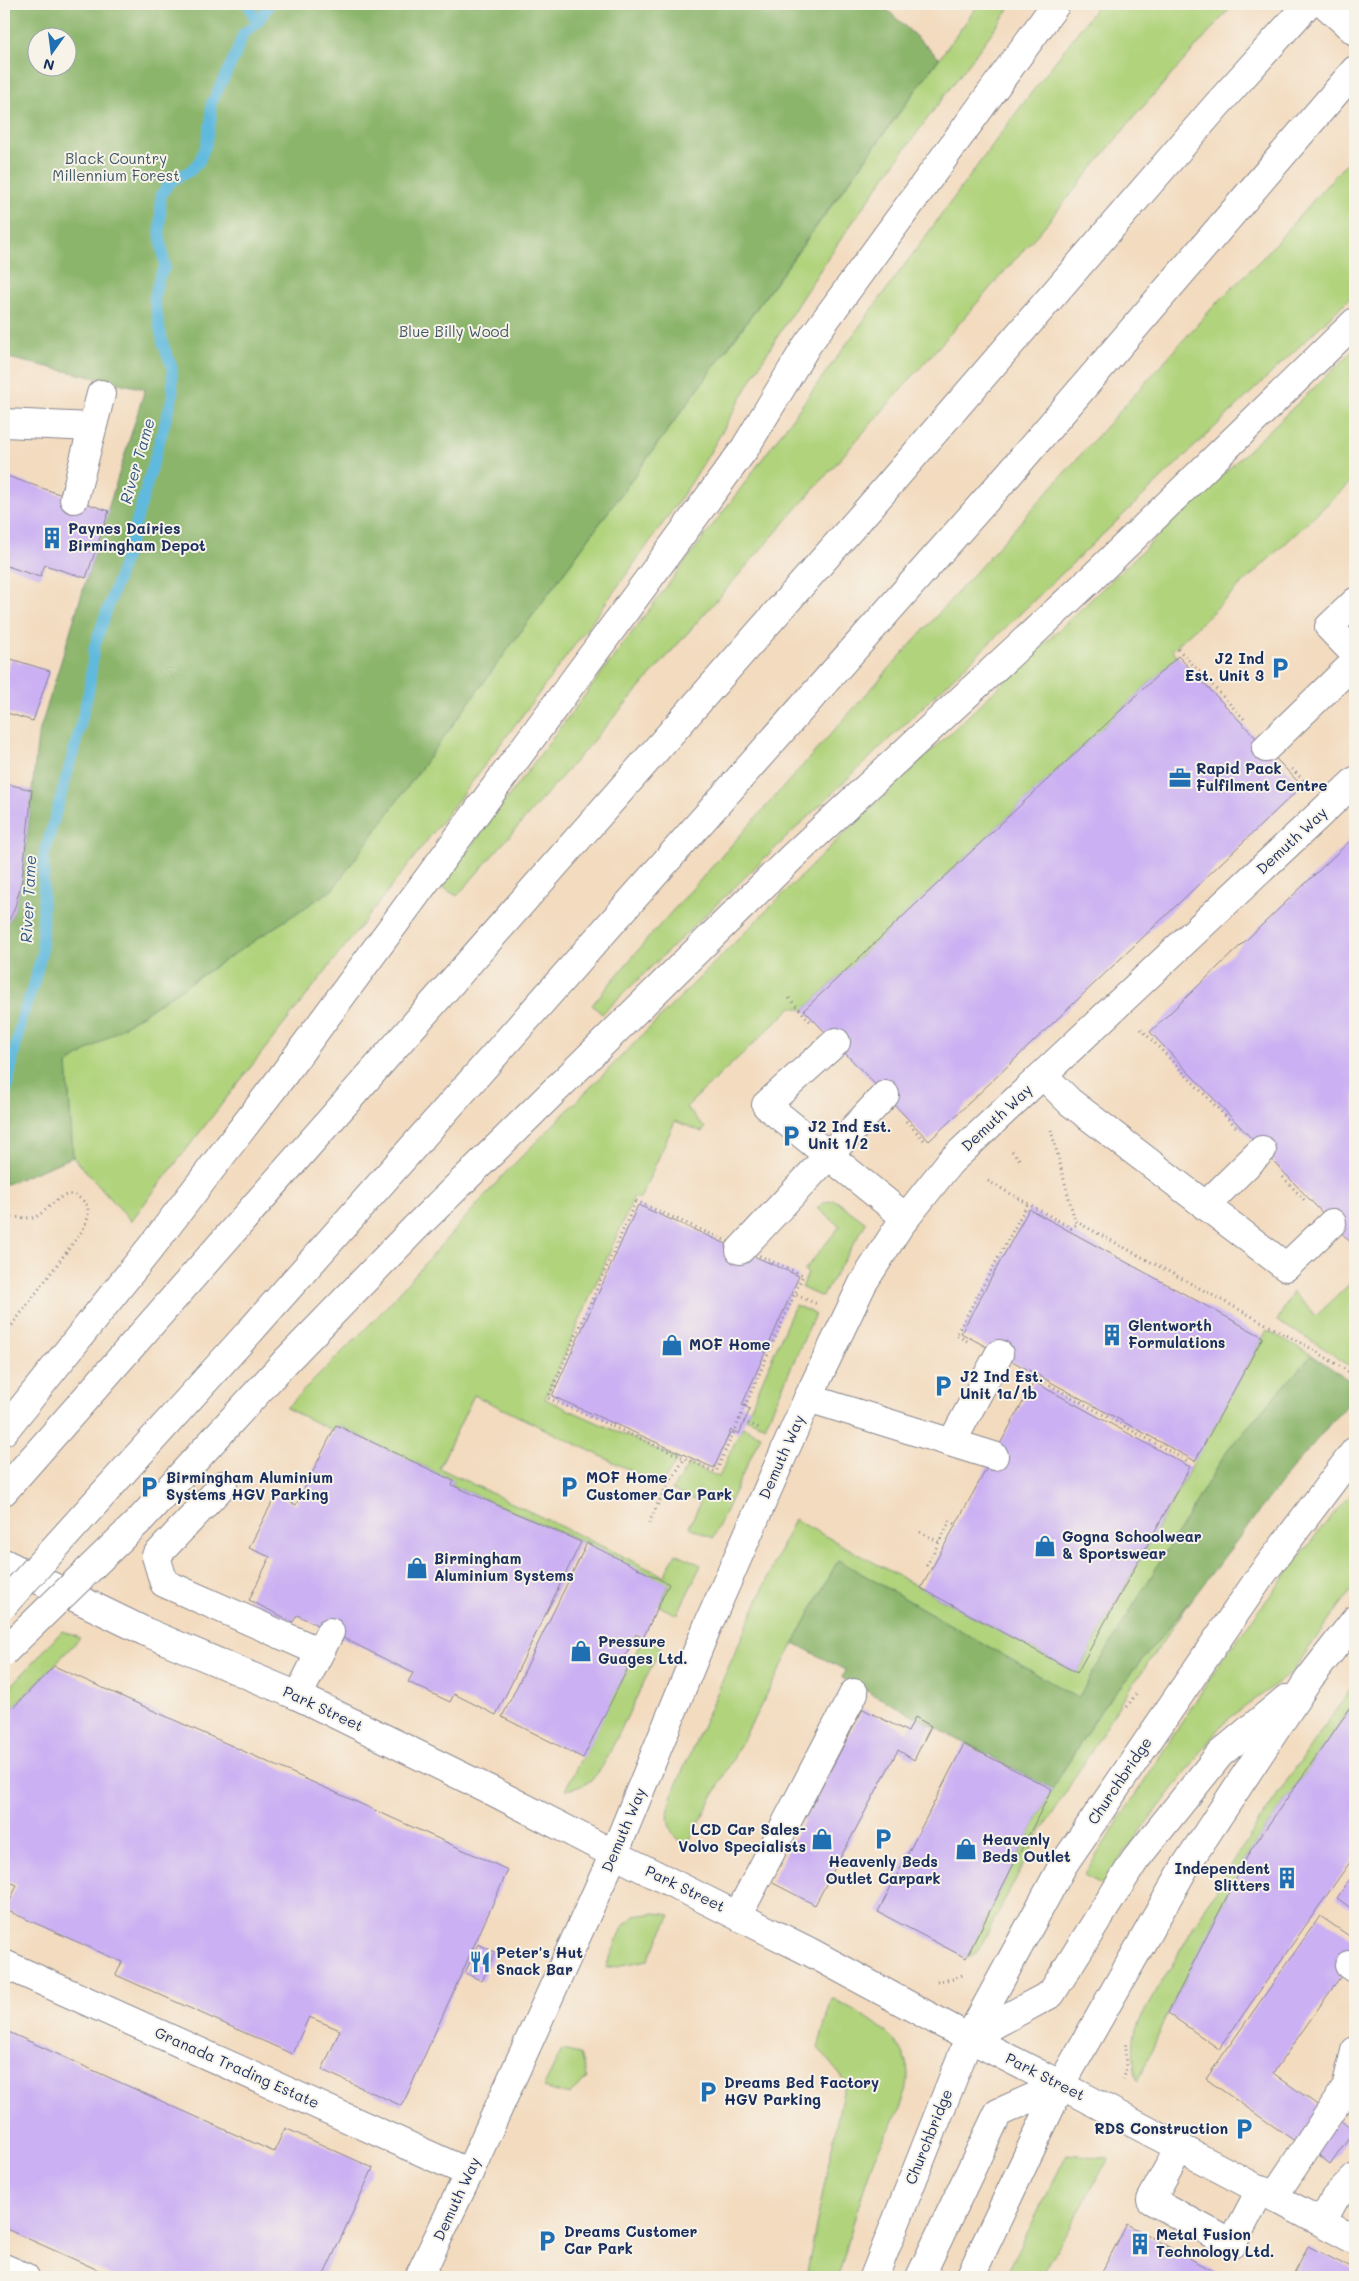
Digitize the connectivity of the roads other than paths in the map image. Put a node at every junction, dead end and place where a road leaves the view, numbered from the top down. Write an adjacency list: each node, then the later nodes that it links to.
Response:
1 (1056, 4): 27 (main road)
2 (1308, 4): 32 (main road)
3 (1325, 4): 4 (main road)
4 (1355, 31)
5 (1355, 70): 34 (main road, bridge)
6 (1355, 322): 36 (main road, bridge)
7 (101, 394): 9 (main road)
8 (4, 422): 9 (main road)
9 (92, 427): 10 (main road)
10 (74, 499)
11 (1355, 602): 12 (main road)
12 (1355, 654)
13 (1355, 662): 14 (main road)
14 (1266, 748)
15 (1355, 781): 17 (main road, Demuth Way)
16 (836, 1042): 20 (main road)
17 (1043, 1075): 21 (main road); 22 (main road, Demuth Way)
18 (885, 1095): 20 (main road)
19 (1262, 1150): 21 (main road)
20 (828, 1156): 22 (main road); 24 (main road)
21 (1205, 1206): 23 (main road)
22 (906, 1218): 26 (main road, Demuth Way)
23 (1332, 1223)
24 (740, 1249)
25 (999, 1356): 28 (main road)
26 (808, 1398): 28 (main road); 40 (main road, Demuth Way)
27 (4, 1431)
28 (952, 1442): 30 (main road)
29 (1355, 1450): 43 (main road, Churchbridge)
30 (994, 1456)
31 (223, 1485): 39 (main road)
32 (4, 1491)
33 (4, 1563): 39 (main road, Park Street)
34 (4, 1604)
35 (1355, 1620): 37 (main road)
36 (4, 1652)
37 (1309, 1679): 43 (main road); 45 (main road)
38 (854, 1693): 41 (main road)
39 (298, 1696): 40 (main road, Park Street)
40 (614, 1854): 41 (main road, Park Street); 47 (main road, Demuth Way)
41 (738, 1915): 43 (main road, Park Street)
42 (4, 1964): 47 (main road, Granada Trading Estate)
43 (969, 2038): 45 (main road, Park Street); 55 (main road, Churchbridge)
44 (1355, 2051): 49 (main road)
45 (1061, 2084): 46 (main road, Park Street); 56 (main road); 57 (main road)
46 (1180, 2146): 49 (main road, Park Street); 49 (main road)
47 (469, 2172): 54 (main road, Demuth Way)
48 (1355, 2178): 50 (main road)
49 (1268, 2192): 50 (main road, Park Street)
50 (1322, 2222): 51 (main road, Park Street)
51 (1355, 2240)
52 (4, 2268): 53 (main road)
53 (25, 2277)
54 (419, 2277)
55 (874, 2277)
56 (920, 2277)
57 (970, 2277)

